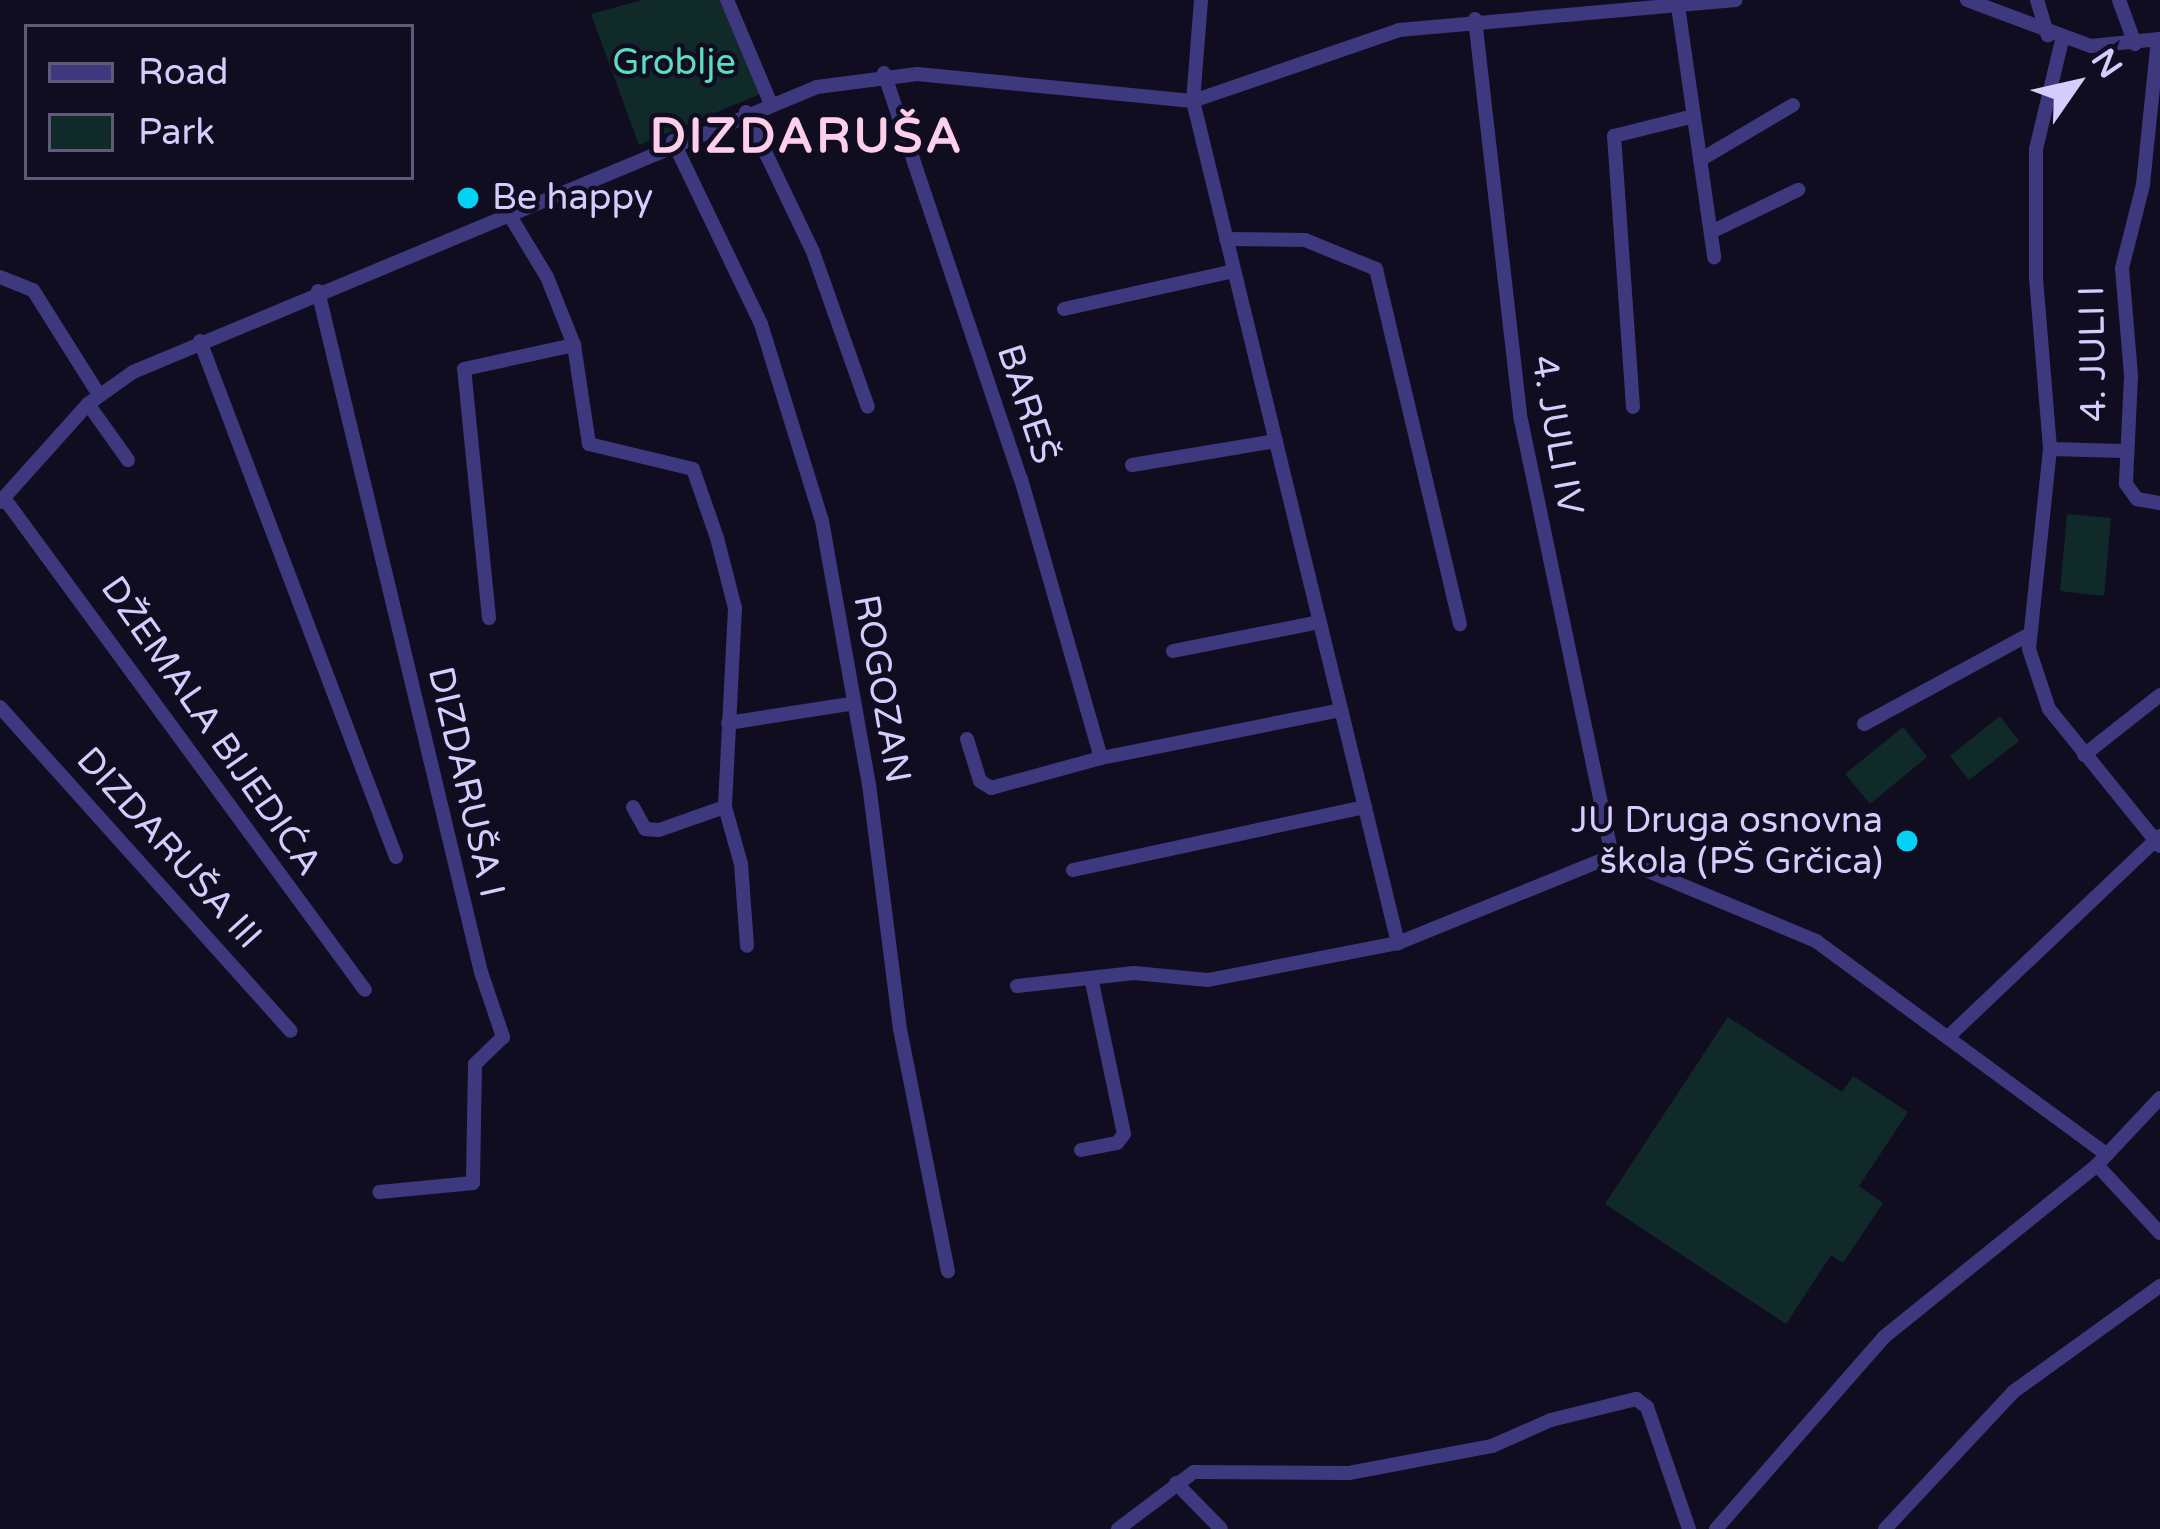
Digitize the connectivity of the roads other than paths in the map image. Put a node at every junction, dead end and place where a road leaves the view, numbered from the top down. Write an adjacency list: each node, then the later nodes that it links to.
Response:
1 (727, 0): 17 (street)
2 (1201, 0): 16 (street)
3 (1736, 0): 7 (street)
4 (1967, 0): 12 (street)
5 (2037, 0): 12 (street)
6 (2119, 0): 14 (street)
7 (1710, 1): 10 (street)
8 (1639, 5): 9 (street); 10 (street)
9 (1611, 6): 11 (street)
10 (1678, 6): 20 (street)
11 (1475, 19): 16 (street); 62 (street, 4. JULI IV)
12 (2055, 37): 14 (street); 38 (street)
13 (2159, 39): 14 (street); 39 (street, 4. JULI I)
14 (2135, 44)
15 (884, 74): 16 (street); 17 (street); 57 (street, BAREŠ)
16 (1193, 101): 26 (street)
17 (770, 102): 19 (street)
18 (1793, 105): 22 (street)
19 (746, 112): 21 (street); 35 (street)
20 (1694, 116): 22 (street); 36 (street)
21 (673, 141): 24 (street); 50 (street, ROGOZAN)
22 (1700, 160): 25 (street)
23 (1798, 190): 25 (street)
24 (506, 211): 30 (street); 33 (street)
25 (1711, 232): 27 (street)
26 (1226, 239): 28 (street); 46 (street)
27 (1714, 257)
28 (1234, 271): 31 (street, BAREŠ); 37 (street)
29 (0, 277): 34 (street)
30 (318, 291): 32 (street); 75 (street, DIZDARUŠA I)
31 (1064, 309)
32 (200, 341): 34 (street); 63 (street)
33 (574, 345): 44 (street); 53 (street)
34 (94, 400): 40 (street); 42 (street)
35 (868, 407)
36 (1633, 407)
37 (1276, 441): 41 (street); 45 (street)
38 (2050, 449): 39 (street); 47 (street)
39 (2123, 451): 43 (street, 4. JULI I)
40 (128, 460)
41 (1132, 465)
42 (2, 500): 69 (street, DŽEMALA BIJEDIĆA)
43 (2160, 502)
44 (489, 618)
45 (1320, 622): 48 (street); 52 (street)
46 (1460, 624)
47 (2030, 634): 54 (street); 56 (street)
48 (1173, 651)
49 (2160, 695): 56 (street)
50 (849, 704): 53 (street); 77 (street, ROGOZAN)
51 (0, 707): 70 (street, DIZDARUŠA III)
52 (1341, 710): 57 (street); 60 (street)
53 (728, 724): 59 (street)
54 (1864, 724)
55 (967, 739): 57 (street)
56 (2084, 755): 61 (street)
57 (1101, 758)
58 (633, 807): 59 (street)
59 (725, 807): 66 (street)
60 (1365, 807): 64 (street); 65 (street)
61 (2158, 841): 71 (street)
62 (1612, 856): 65 (street); 71 (street)
63 (396, 857)
64 (1073, 870)
65 (1398, 943): 67 (street)
66 (747, 946)
67 (1091, 977): 68 (street); 73 (street)
68 (1017, 986)
69 (365, 990)
70 (291, 1031)
71 (1948, 1036): 74 (street)
72 (2160, 1098): 74 (street)
73 (1081, 1150)
74 (2102, 1160): 76 (street); 83 (street)
75 (380, 1192)
76 (2160, 1233)
77 (948, 1271)
78 (2160, 1286): 84 (street)
79 (1176, 1483): 80 (street); 81 (street); 82 (street)
80 (1118, 1529)
81 (1221, 1529)
82 (1689, 1529)
83 (1717, 1529)
84 (1885, 1529)

